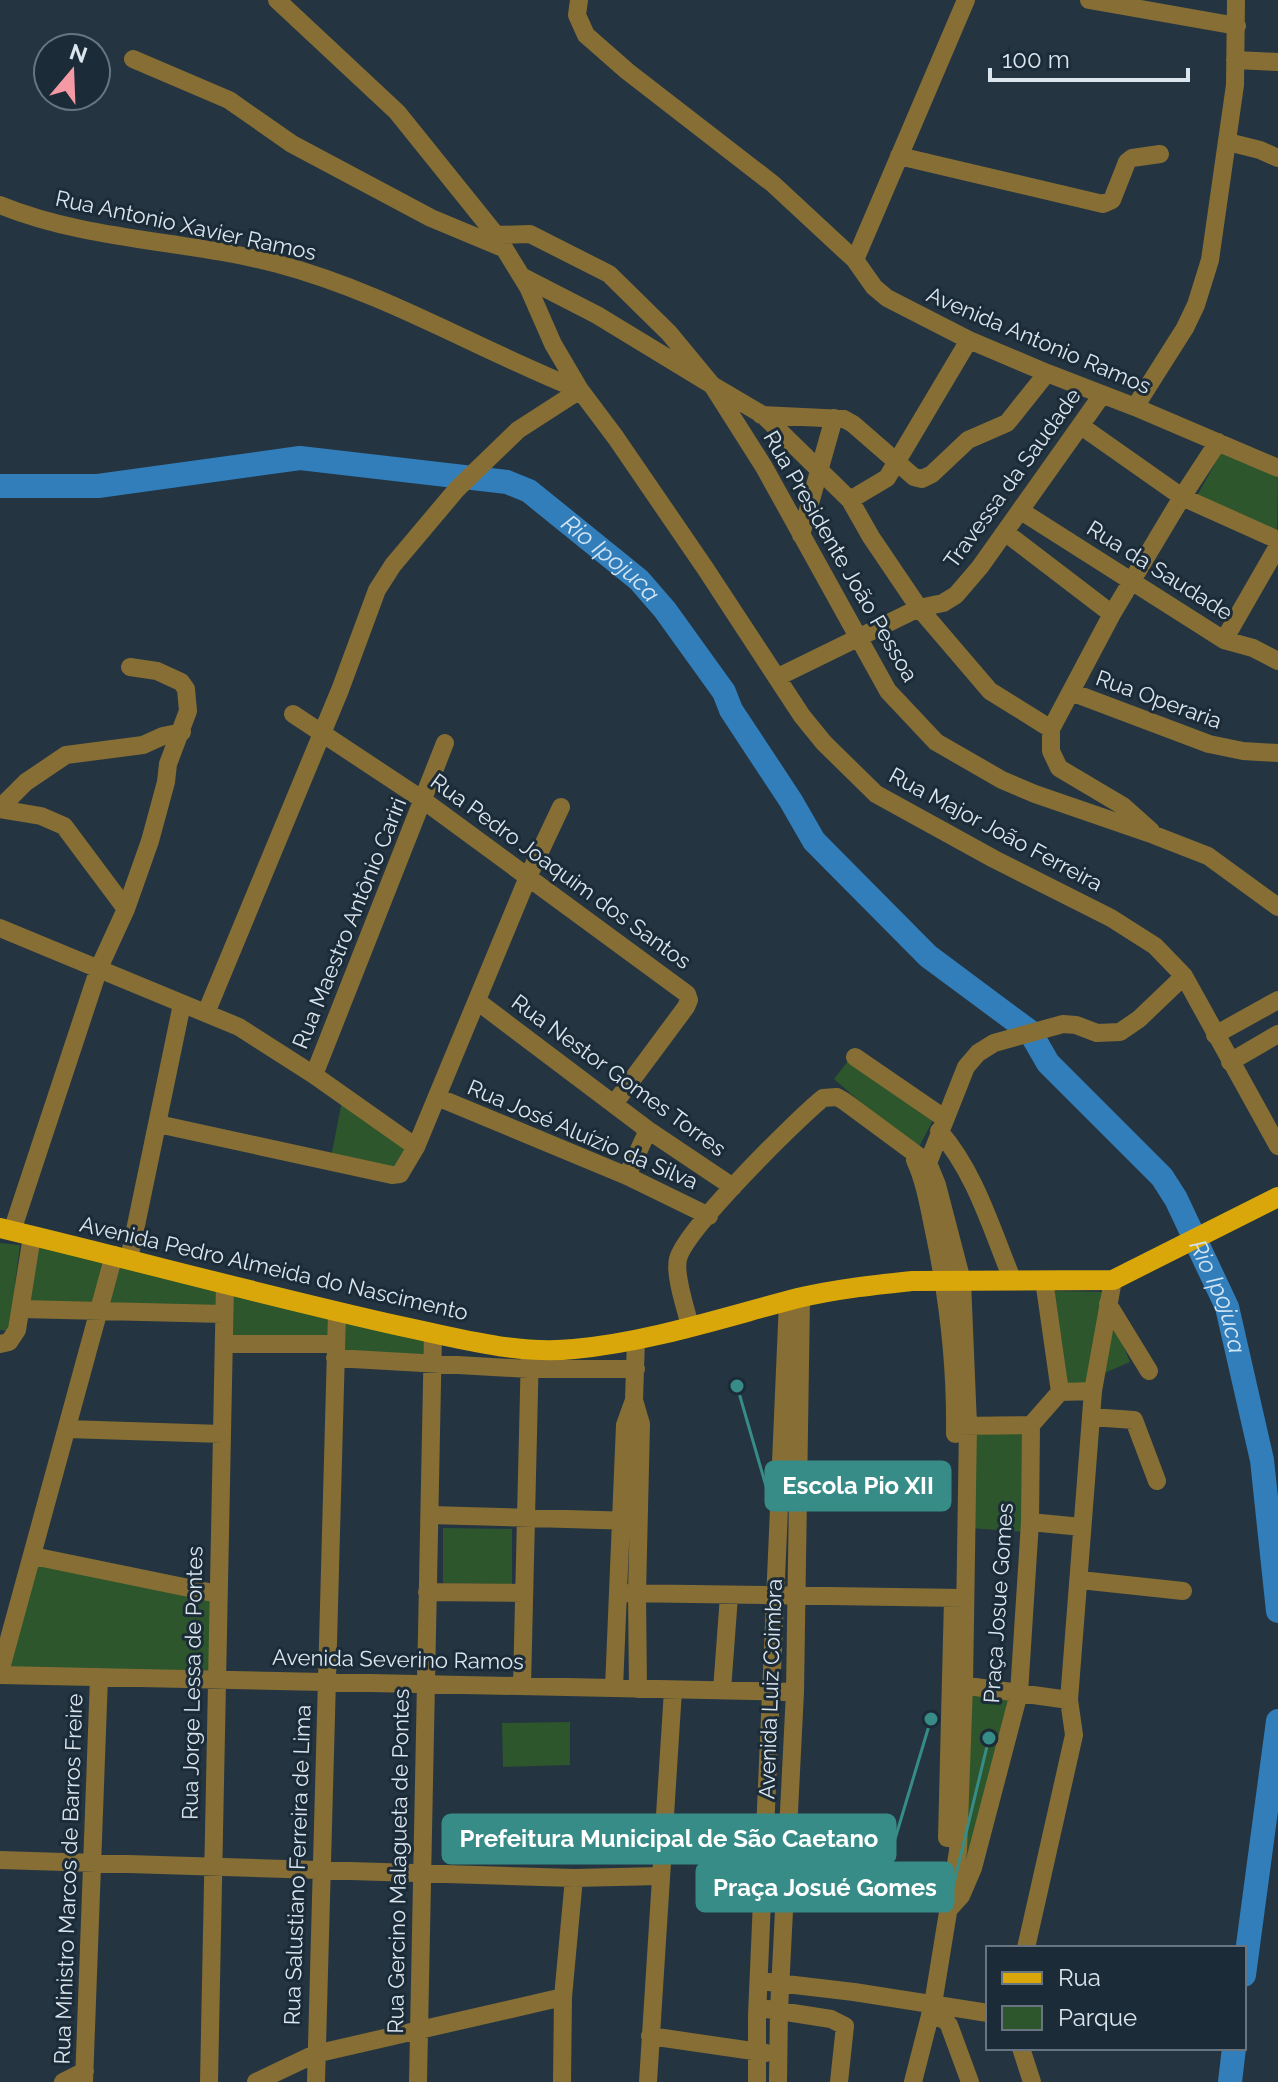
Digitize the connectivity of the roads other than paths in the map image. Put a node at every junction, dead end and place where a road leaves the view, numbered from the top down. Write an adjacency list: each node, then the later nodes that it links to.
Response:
1 (277, 0): 15 (street, Rua Major João Ferreira)
2 (579, 0): 16 (street, Avenida Antonio Ramos)
3 (966, 0): 12 (street)
4 (1089, 0): 6 (street)
5 (1236, 0): 6 (street)
6 (1237, 26): 8 (street)
7 (133, 59): 15 (street)
8 (1235, 60): 9 (street); 10 (street)
9 (1278, 62)
10 (1228, 142): 13 (street); 25 (street)
11 (1160, 154): 12 (street)
12 (899, 156): 16 (street)
13 (1278, 158)
14 (0, 205): 20 (street, Rua Antonio Xavier Ramos)
15 (499, 241): 17 (street, Rua Major João Ferreira); 22 (street)
16 (855, 260): 18 (street, Avenida Antonio Ramos)
17 (523, 277): 19 (street, Rua Major João Ferreira); 22 (street, Rua Presidente João Pessoa)
18 (969, 340): 21 (street, Avenida Antonio Ramos); 31 (street)
19 (553, 344): 20 (street); 23 (street, Rua Major João Ferreira)
20 (531, 371): 23 (street, Rua Antonio Xavier Ramos)
21 (1047, 373): 24 (street, Avenida Antonio Ramos); 31 (street)
22 (712, 385): 26 (street, Rua Presidente João Pessoa); 28 (street, Rua Presidente João Pessoa)
23 (580, 390): 47 (street, Rua Major João Ferreira); 51 (street)
24 (1102, 395): 25 (street, Avenida Antonio Ramos); 29 (street, Travessa da Saudade)
25 (1135, 407): 30 (street, Avenida Antonio Ramos)
26 (763, 415): 27 (street); 28 (street); 33 (street, Rua Presidente João Pessoa)
27 (834, 418): 31 (street); 33 (street)
28 (736, 423): 38 (street, Rua Presidente João Pessoa)
29 (1081, 426): 34 (street); 36 (street, Travessa da Saudade)
30 (1218, 442): 32 (street, Avenida Antonio Ramos); 34 (street)
31 (895, 462): 35 (street)
32 (1278, 468)
33 (820, 469): 35 (street, Rua Presidente João Pessoa); 38 (street)
34 (1182, 497): 39 (street); 40 (street)
35 (850, 500): 41 (street, Rua Presidente João Pessoa)
36 (1021, 511): 37 (street, Travessa da Saudade); 40 (street, Rua da Saudade)
37 (1006, 533): 41 (street, Travessa da Saudade); 42 (street)
38 (801, 535): 43 (street, Rua Presidente João Pessoa)
39 (1278, 543): 44 (street)
40 (1133, 580): 42 (street); 44 (street, Rua da Saudade)
41 (919, 608): 43 (street, Travessa da Saudade); 50 (street, Rua Presidente João Pessoa)
42 (1112, 614): 48 (street)
43 (858, 640): 47 (street, Travessa da Saudade); 58 (street, Rua Presidente João Pessoa)
44 (1224, 640): 45 (street, Rua da Saudade)
45 (1278, 661)
46 (130, 667): 52 (street)
47 (778, 677): 64 (street, Rua Major João Ferreira)
48 (1071, 692): 50 (street); 54 (street, Rua Operaria)
49 (293, 714): 51 (street, Rua Pedro Joaquim dos Santos)
50 (1051, 729): 58 (street)
51 (322, 731): 55 (street, Rua Pedro Joaquim dos Santos); 68 (street)
52 (182, 732): 57 (street); 61 (street)
53 (445, 743): 55 (street, Rua Maestro Antônio Cariri)
54 (1278, 753)
55 (423, 800): 59 (street, Rua Pedro Joaquim dos Santos); 73 (street, Rua Maestro Antônio Cariri)
56 (561, 807): 59 (street)
57 (0, 809): 61 (street)
58 (1154, 835): 60 (street, Rua Presidente João Pessoa)
59 (528, 877): 66 (street); 75 (street, Rua Pedro Joaquim dos Santos)
60 (1278, 907)
61 (126, 909): 63 (street)
62 (2, 935): 63 (street)
63 (99, 968): 67 (street); 87 (street)
64 (1184, 976): 70 (street, Rua Major João Ferreira); 78 (street)
65 (1278, 1000): 70 (street)
66 (477, 1001): 74 (street); 75 (street, Rua Nestor Gomes Torres)
67 (182, 1004): 68 (street); 77 (street)
68 (206, 1013): 73 (street)
69 (1278, 1034): 72 (street)
70 (1215, 1035): 72 (street, Rua Major João Ferreira)
71 (855, 1057): 78 (street)
72 (1230, 1062): 76 (street, Rua Major João Ferreira)
73 (314, 1075): 81 (street)
74 (437, 1097): 81 (street); 83 (street, Rua José Aluízio da Silva)
75 (614, 1104): 79 (street, Rua Nestor Gomes Torres)
76 (1270, 1113): 80 (street, Rua Major João Ferreira)
77 (158, 1124): 81 (street); 88 (street)
78 (941, 1125): 82 (street); 92 (street)
79 (648, 1130): 83 (street); 84 (street, Rua Nestor Gomes Torres)
80 (1278, 1146)
81 (416, 1147)
82 (920, 1162): 84 (street); 91 (street)
83 (627, 1176): 86 (street, Rua José Aluízio da Silva)
84 (733, 1187): 86 (street)
85 (1278, 1197): 90 (main road)
86 (709, 1216): 100 (street)
87 (15, 1232): 88 (main road, Avenida Pedro Almeida do Nascimento); 96 (street)
88 (122, 1257): 93 (main road, Avenida Pedro Almeida do Nascimento); 97 (street)
89 (1044, 1280): 90 (main road, Avenida Pedro Almeida do Nascimento); 92 (main road, Avenida Pedro Almeida do Nascimento); 111 (street)
90 (1113, 1280): 95 (street)
91 (953, 1281): 92 (main road, Avenida Pedro Almeida do Nascimento); 94 (main road, Avenida Pedro Almeida do Nascimento); 114 (street)
92 (1013, 1281)
93 (225, 1284): 98 (main road, Avenida Pedro Almeida do Nascimento); 99 (street, Rua Jorge Lessa de Pontes)
94 (795, 1300): 100 (main road, Avenida Pedro Almeida do Nascimento); 113 (street, Avenida Luiz Coimbra)
95 (1108, 1304): 109 (street); 110 (street)
96 (21, 1309): 97 (street); 103 (street)
97 (99, 1311): 99 (street); 116 (street)
98 (337, 1313): 101 (main road, Avenida Pedro Almeida do Nascimento); 105 (street, Rua Salustiano Ferreira de Lima)
99 (224, 1314): 104 (street, Rua Jorge Lessa de Pontes)
100 (690, 1326): 102 (main road, Avenida Pedro Almeida do Nascimento)
101 (433, 1333): 106 (main road, Avenida Pedro Almeida do Nascimento); 107 (street, Rua Gercino Malagueta de Pontes)
102 (636, 1339): 106 (main road, Avenida Pedro Almeida do Nascimento); 108 (street)
103 (0, 1344)
104 (224, 1344): 105 (street); 117 (street, Rua Jorge Lessa de Pontes)
105 (335, 1351): 107 (street); 138 (street, Rua Salustiano Ferreira de Lima)
106 (529, 1359): 107 (street); 108 (street); 120 (street)
107 (432, 1362): 119 (street, Rua Gercino Malagueta de Pontes)
108 (636, 1369): 121 (street)
109 (1149, 1371)
110 (1093, 1391): 111 (street); 112 (street)
111 (1060, 1392): 115 (street)
112 (1091, 1417): 118 (street); 123 (street)
113 (792, 1420): 131 (street, Avenida Luiz Coimbra); 132 (street, Avenida Luiz Coimbra)
114 (962, 1425): 115 (street); 134 (street)
115 (1031, 1425): 122 (street, Praça Josue Gomes)
116 (67, 1429): 117 (street); 124 (street)
117 (222, 1434): 130 (street, Rua Jorge Lessa de Pontes)
118 (1157, 1481)
119 (430, 1515): 120 (street); 127 (street, Rua Gercino Malagueta de Pontes)
120 (526, 1518): 121 (street); 128 (street)
121 (631, 1521): 129 (street)
122 (1030, 1522): 123 (street); 148 (street, Praça Josue Gomes)
123 (1082, 1527): 125 (street)
124 (33, 1556): 130 (street); 135 (street)
125 (1080, 1580): 126 (street); 149 (street)
126 (1183, 1591)
127 (427, 1592): 128 (street); 139 (street, Rua Gercino Malagueta de Pontes)
128 (523, 1593): 141 (street)
129 (628, 1593): 133 (street); 142 (street); 143 (street)
130 (218, 1594): 137 (street, Rua Jorge Lessa de Pontes)
131 (775, 1595): 132 (street); 133 (street); 146 (street, Avenida Luiz Coimbra)
132 (798, 1595): 134 (street); 147 (street, Avenida Luiz Coimbra)
133 (729, 1596): 145 (street)
134 (960, 1598): 140 (street)
135 (0, 1674): 136 (street, Avenida Severino Ramos)
136 (99, 1677): 137 (street, Avenida Severino Ramos); 153 (street, Rua Ministro Marcos de Barros Freire)
137 (216, 1680): 138 (street, Avenida Severino Ramos); 154 (street, Rua Jorge Lessa de Pontes)
138 (326, 1682): 139 (street, Avenida Severino Ramos); 155 (street, Rua Salustiano Ferreira de Lima)
139 (425, 1684): 141 (street, Avenida Severino Ramos); 156 (street, Rua Gercino Malagueta de Pontes)
140 (958, 1684): 148 (street); 150 (street)
141 (522, 1686): 142 (street, Avenida Severino Ramos)
142 (614, 1688): 143 (street, Avenida Severino Ramos)
143 (638, 1689): 144 (street, Avenida Severino Ramos)
144 (673, 1690): 145 (street, Avenida Severino Ramos); 157 (street)
145 (722, 1690): 146 (street, Avenida Severino Ramos)
146 (771, 1691): 147 (street, Avenida Severino Ramos); 161 (street, Avenida Luiz Coimbra)
147 (795, 1692): 162 (street, Avenida Luiz Coimbra)
148 (1019, 1693): 149 (street); 151 (street, Praça Josue Gomes)
149 (1069, 1700): 160 (street)
150 (953, 1829): 151 (street); 159 (street)
151 (983, 1836): 159 (street, Praça Josue Gomes)
152 (0, 1860): 153 (street)
153 (91, 1863): 154 (street); 174 (street, Rua Ministro Marcos de Barros Freire)
154 (212, 1867): 155 (street); 176 (street, Rua Jorge Lessa de Pontes)
155 (320, 1870): 156 (street); 172 (street, Rua Salustiano Ferreira de Lima)
156 (421, 1873): 158 (street); 168 (street, Rua Gercino Malagueta de Pontes)
157 (660, 1876): 158 (street); 169 (street)
158 (574, 1878): 163 (street)
159 (946, 1908): 166 (street)
160 (1026, 1946)
161 (758, 1981): 162 (street); 164 (street, Avenida Luiz Coimbra)
162 (781, 1984): 165 (street, Avenida Luiz Coimbra); 166 (street)
163 (563, 1997): 168 (street); 180 (street)
164 (757, 2007): 165 (street); 171 (street, Avenida Luiz Coimbra)
165 (779, 2010): 173 (street, Avenida Luiz Coimbra); 184 (street)
166 (931, 2010): 167 (street); 185 (street); 186 (street)
167 (986, 2013)
168 (419, 2030): 172 (street); 179 (street, Rua Gercino Malagueta de Pontes)
169 (650, 2036): 171 (street); 181 (street)
170 (1022, 2050): 187 (street)
171 (757, 2053): 173 (street); 182 (street, Avenida Luiz Coimbra)
172 (315, 2054): 177 (street); 178 (street, Rua Salustiano Ferreira de Lima)
173 (778, 2054): 183 (street, Avenida Luiz Coimbra)
174 (84, 2076): 175 (street)
175 (63, 2082)
176 (209, 2082)
177 (256, 2082)
178 (316, 2082)
179 (418, 2082)
180 (562, 2082)
181 (648, 2082)
182 (757, 2082)
183 (778, 2082)
184 (839, 2082)
185 (913, 2082)
186 (970, 2082)
187 (1032, 2082)

